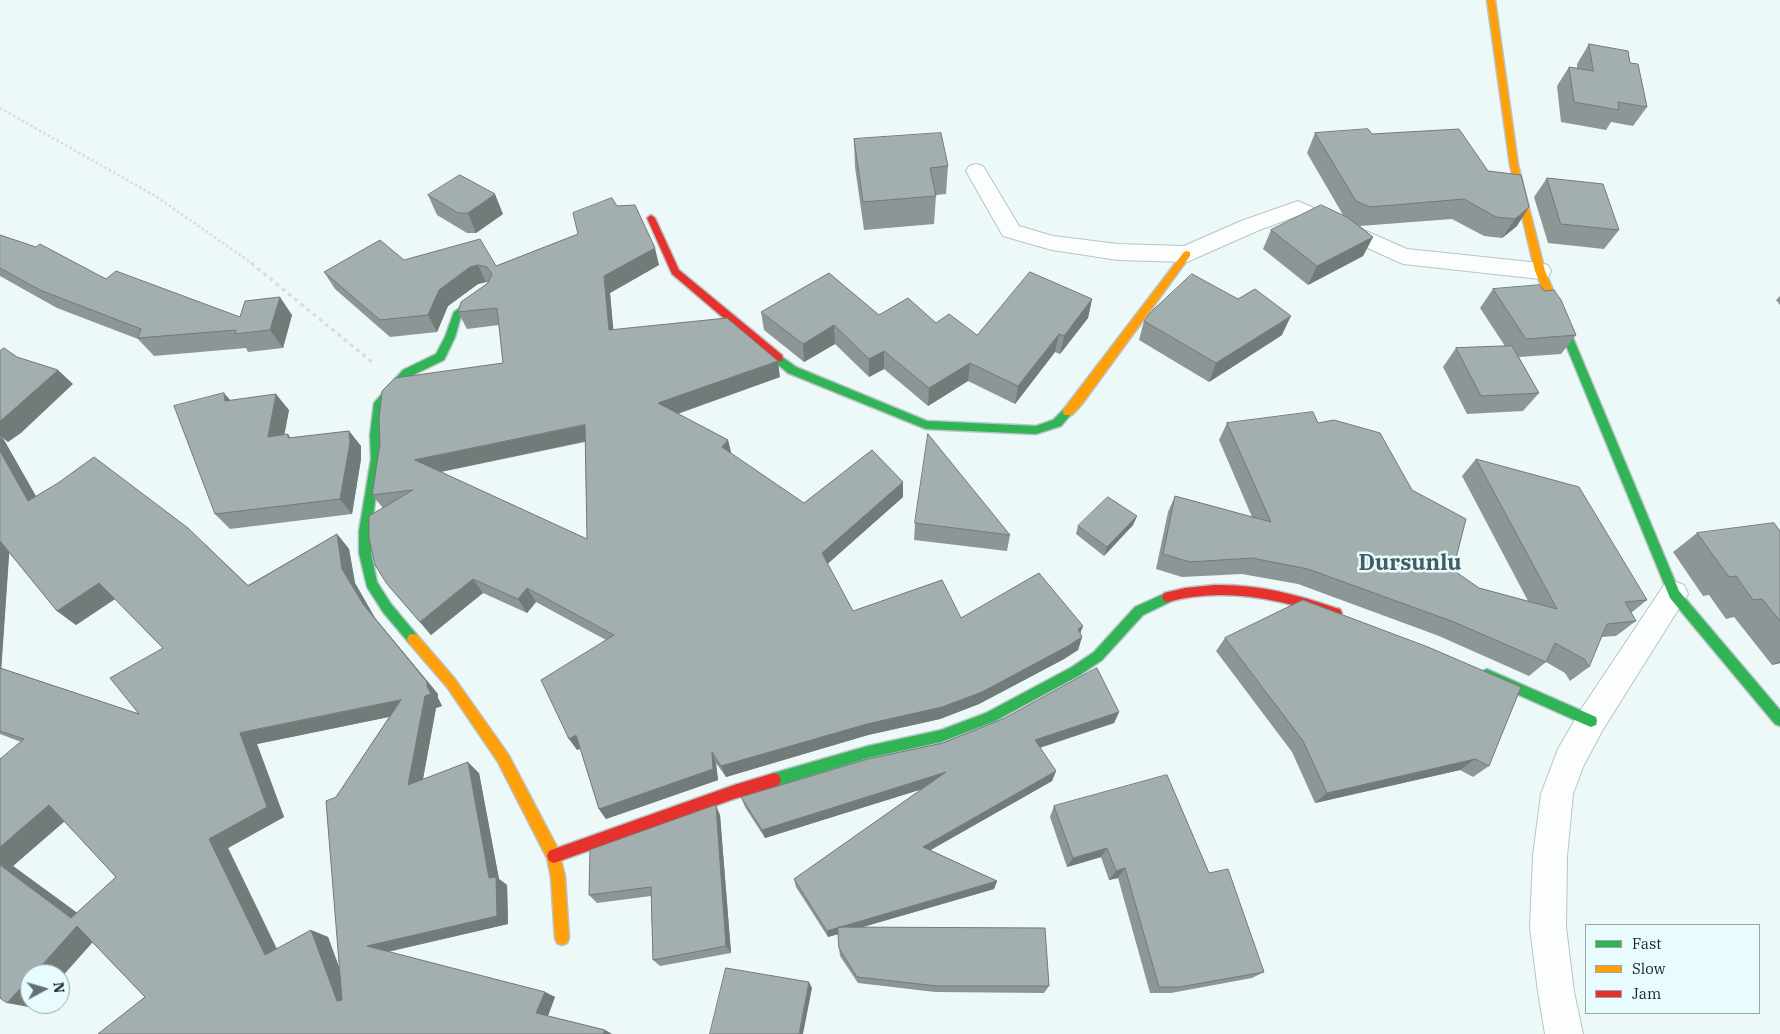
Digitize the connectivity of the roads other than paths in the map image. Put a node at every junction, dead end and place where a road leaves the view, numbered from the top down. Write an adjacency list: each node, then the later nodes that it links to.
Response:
1 (1491, 0): 5 (street)
2 (976, 171): 4 (street)
3 (651, 218): 4 (street)
4 (1187, 254): 5 (street)
5 (1540, 271): 7 (street)
6 (486, 292): 12 (street)
7 (1674, 594): 10 (street); 11 (street)
8 (1344, 616): 12 (street)
9 (1472, 668): 11 (street)
10 (1780, 720)
11 (1591, 721): 14 (street)
12 (554, 856): 13 (street)
13 (562, 938)
14 (1564, 1034)

